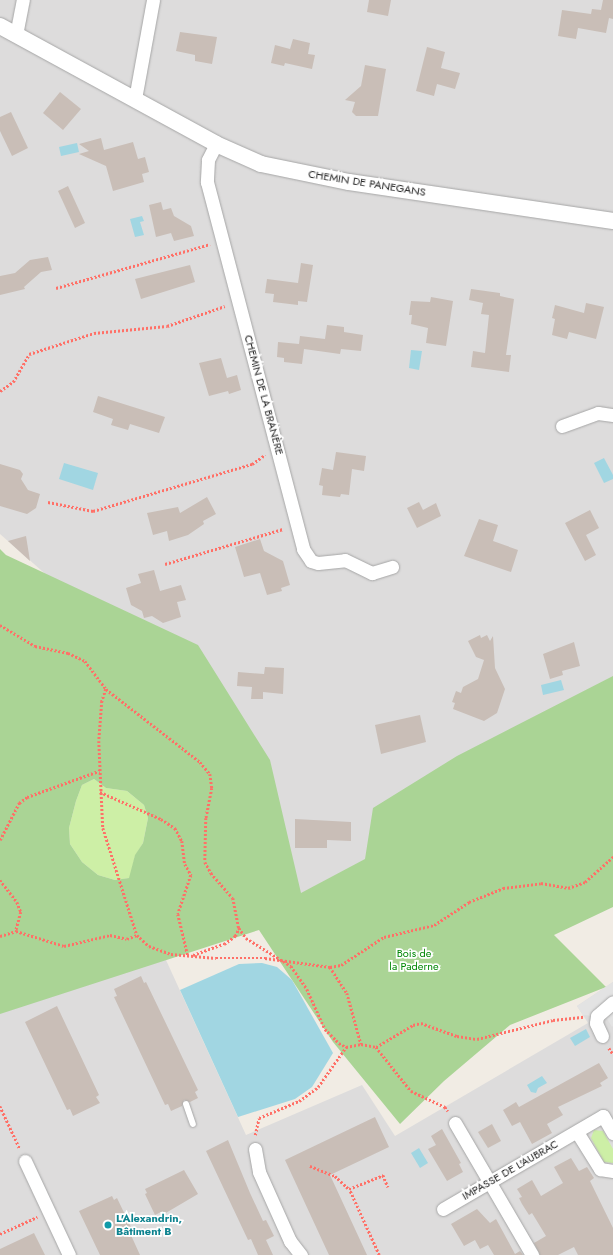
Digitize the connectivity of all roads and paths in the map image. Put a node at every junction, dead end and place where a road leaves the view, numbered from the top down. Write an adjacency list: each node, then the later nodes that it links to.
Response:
1 (23, 0): 4 (street)
2 (153, 0): 5 (street)
3 (0, 26): 4 (street, CHEMIN DE PANEGANS)
4 (16, 35): 5 (street, CHEMIN DE PANEGANS)
5 (135, 100): 6 (street, CHEMIN DE PANEGANS)
6 (216, 144): 7 (street, CHEMIN DE PANEGANS); 8 (street, CHEMIN DE LA BRANÈRE)
7 (613, 221)
8 (223, 240): 9 (path); 10 (street, CHEMIN DE LA BRANÈRE)
9 (56, 288)
10 (239, 302): 11 (path); 14 (street, CHEMIN DE LA BRANÈRE)
11 (0, 391)
12 (613, 415): 13 (street)
13 (562, 426)
14 (277, 446): 15 (path); 16 (street, CHEMIN DE LA BRANÈRE)
15 (48, 502)
16 (297, 525): 17 (path); 18 (street, CHEMIN DE LA BRANÈRE)
17 (165, 564)
18 (392, 567)
19 (0, 625): 20 (path)
20 (106, 689): 21 (path); 26 (path)
21 (99, 771): 22 (path); 23 (path)
22 (100, 792): 28 (path); 30 (path)
23 (0, 840)
24 (613, 857): 32 (path)
25 (0, 880): 27 (path)
26 (239, 928): 30 (path); 31 (path)
27 (16, 931): 28 (path); 29 (path)
28 (137, 935): 30 (path)
29 (0, 936)
30 (188, 956): 31 (path)
31 (280, 959): 32 (path); 37 (path)
32 (330, 967): 36 (path)
33 (613, 1002): 34 (street)
34 (597, 1016): 35 (street); 38 (path)
35 (602, 1036)
36 (361, 1044): 37 (path); 38 (path)
37 (346, 1047): 46 (path)
38 (376, 1047): 42 (path)
39 (186, 1104): 43 (lane)
40 (0, 1106): 47 (path)
41 (608, 1113): 44 (street, IMPASSE DE L'AUBRAC); 45 (street, IMPASSE DE L'AUBRAC)
42 (456, 1122): 50 (street)
43 (193, 1124)
44 (577, 1132): 49 (street); 50 (street, IMPASSE DE L'AUBRAC)
45 (613, 1133)
46 (255, 1149): 57 (street)
47 (25, 1161): 54 (street)
48 (310, 1166): 52 (path)
49 (613, 1171)
50 (489, 1182): 53 (street, IMPASSE DE L'AUBRAC); 59 (street)
51 (388, 1187): 52 (path)
52 (348, 1189): 58 (path)
53 (443, 1209)
54 (48, 1211): 55 (path); 56 (street)
55 (0, 1234)
56 (69, 1255)
57 (301, 1255)
58 (379, 1255)
59 (532, 1255)

